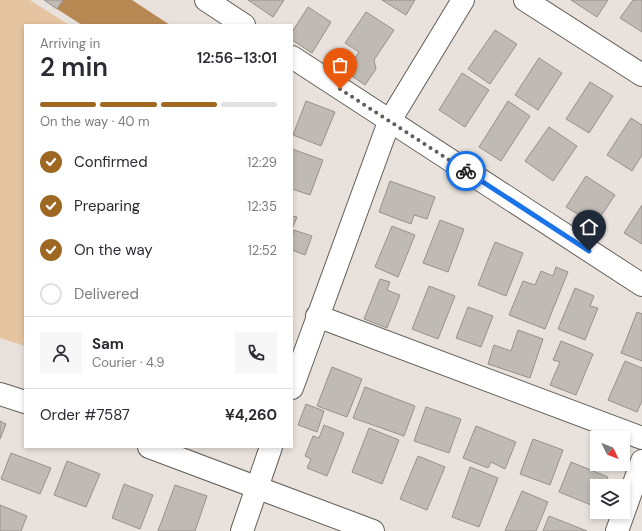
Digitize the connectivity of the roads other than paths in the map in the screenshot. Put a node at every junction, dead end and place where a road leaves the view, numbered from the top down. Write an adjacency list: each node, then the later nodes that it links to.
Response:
1 (206, 0): 4 (street)
2 (463, 0): 7 (street)
3 (525, 0): 6 (street)
4 (239, 24)
5 (293, 58): 7 (street)
6 (642, 75)
7 (389, 122): 8 (street); 9 (street)
8 (642, 285)
9 (317, 316): 10 (street); 13 (street)
10 (293, 385)
11 (0, 394): 12 (street)
12 (24, 402)
13 (642, 438)
14 (152, 448): 17 (street)
15 (271, 448): 17 (street)
16 (642, 461): 20 (street)
17 (257, 487): 18 (street); 19 (street)
18 (242, 531)
19 (373, 531)
20 (617, 531)

